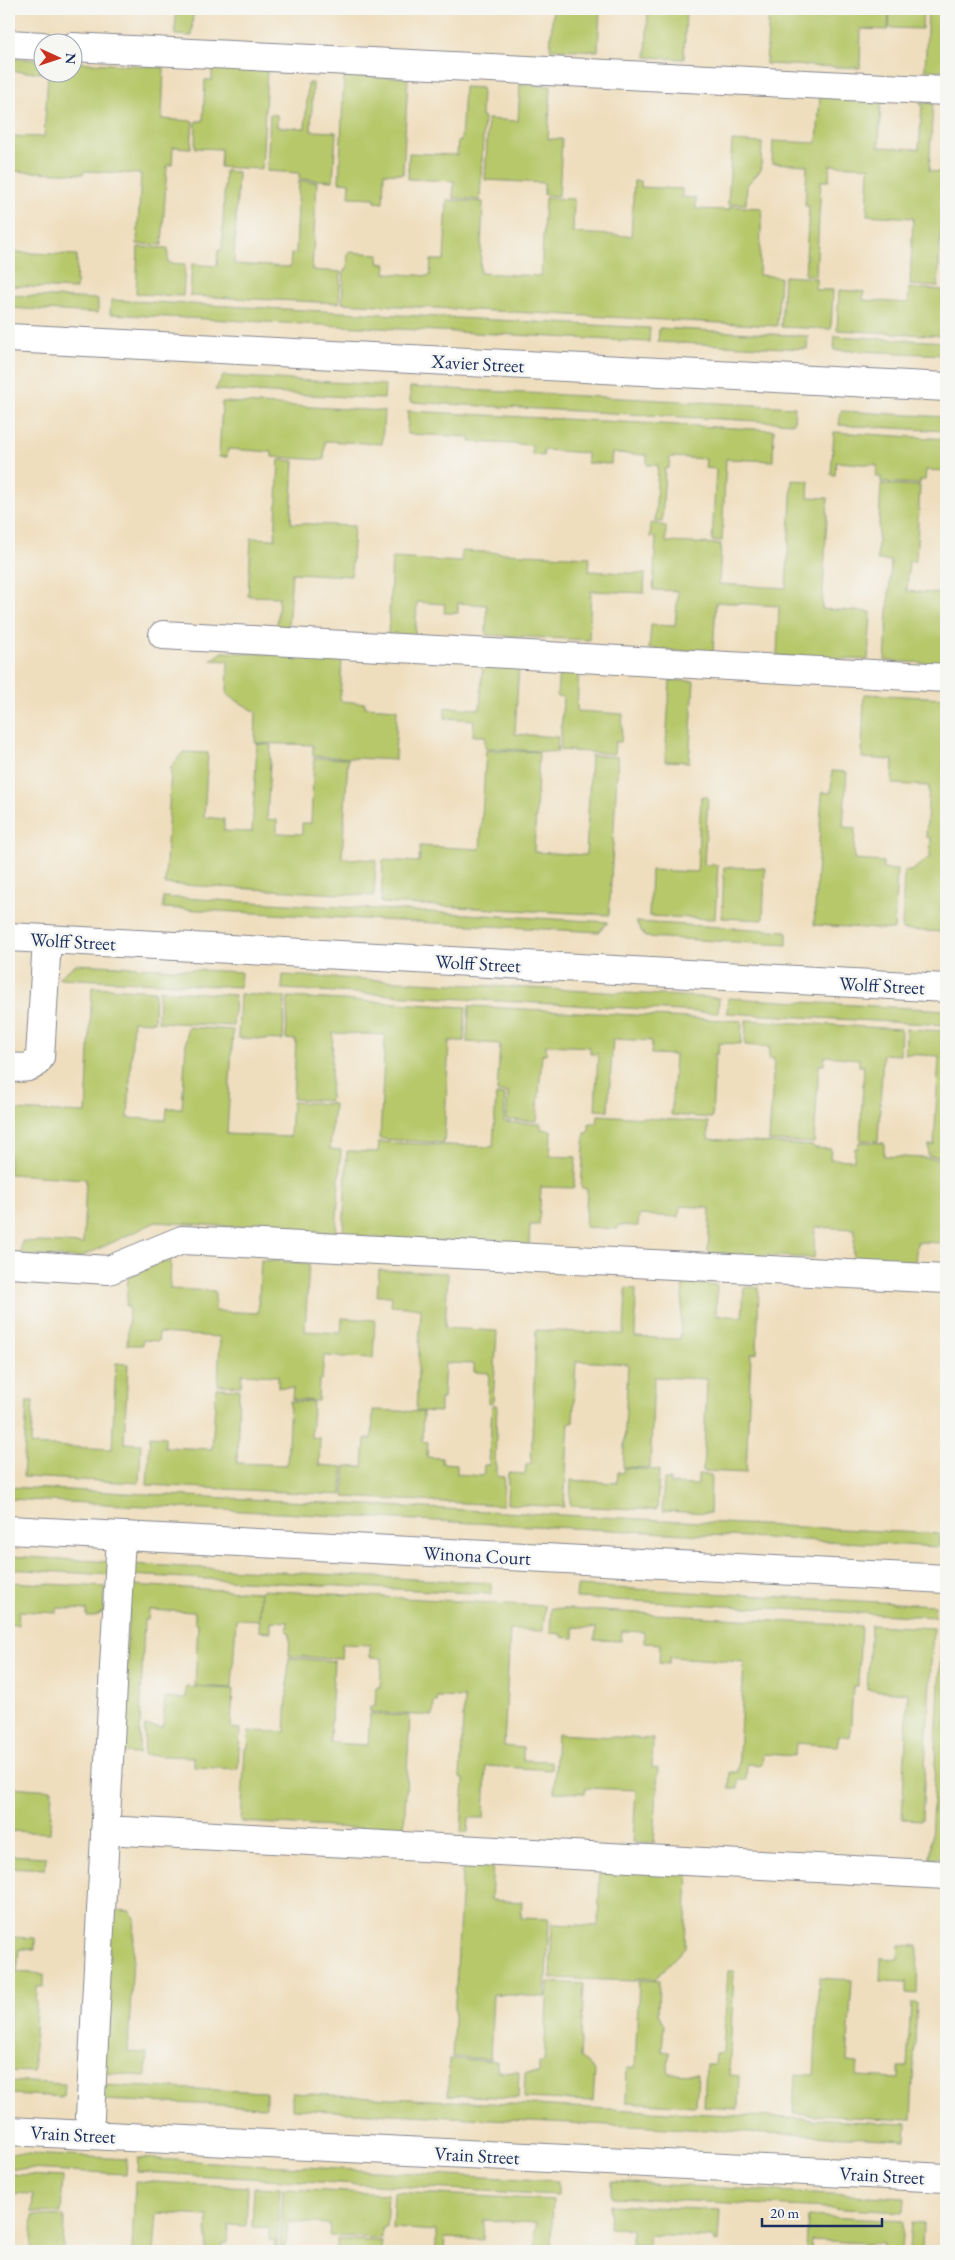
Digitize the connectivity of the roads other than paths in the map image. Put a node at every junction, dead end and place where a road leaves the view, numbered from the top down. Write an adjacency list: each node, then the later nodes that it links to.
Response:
1 (9, 44): 2 (street)
2 (32, 45)
3 (82, 47): 4 (street)
4 (946, 90)
5 (9, 338): 6 (street, Xavier Street)
6 (946, 387)
7 (163, 635): 8 (street)
8 (946, 678)
9 (9, 938): 10 (street, Wolff Street)
10 (47, 940): 11 (street, Wolff Street); 12 (street)
11 (946, 988)
12 (9, 1067)
13 (9, 1264): 14 (street)
14 (946, 1279)
15 (9, 1530): 16 (street, Winona Court)
16 (121, 1536): 17 (street, Winona Court); 18 (street)
17 (946, 1579)
18 (105, 1830): 19 (street); 21 (street)
19 (946, 1876)
20 (9, 2131): 21 (street, Vrain Street)
21 (89, 2135): 22 (street, Vrain Street)
22 (946, 2178)

